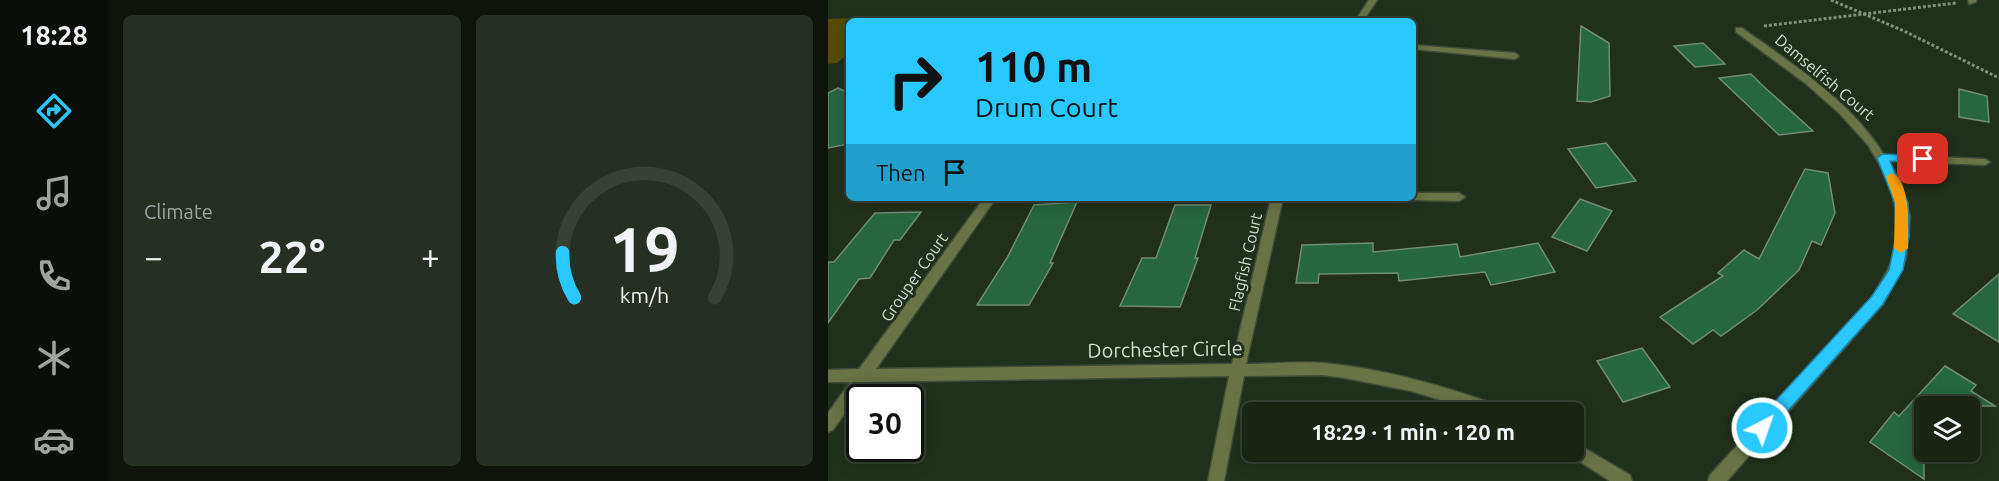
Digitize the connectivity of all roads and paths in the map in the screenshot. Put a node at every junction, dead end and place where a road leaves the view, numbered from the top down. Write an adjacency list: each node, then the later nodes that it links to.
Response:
1 (1373, 0): 5 (street)
2 (1831, 0): 4 (path)
3 (1972, 1): 4 (path)
4 (1860, 13): 6 (path); 9 (path)
5 (1361, 18)
6 (1739, 30): 10 (street, Damselfish Court)
7 (1416, 47): 8 (street)
8 (1515, 56)
9 (1999, 78)
10 (1883, 158): 11 (street); 24 (street, Damselfish Court)
11 (1985, 162)
12 (1416, 197): 13 (street)
13 (1459, 197)
14 (988, 201): 17 (street, Grouper Court)
15 (1276, 201): 16 (street, Flagfish Court)
16 (1238, 369): 17 (street, Dorchester Circle); 19 (street, Dorchester Circle); 22 (street, Flagfish Court)
17 (864, 375): 18 (street, Dorchester Circle); 20 (street, Grouper Court)
18 (828, 376)
19 (1470, 402)
20 (828, 425)
21 (1584, 455): 23 (street)
22 (1216, 481)
23 (1624, 481)
24 (1716, 481)

